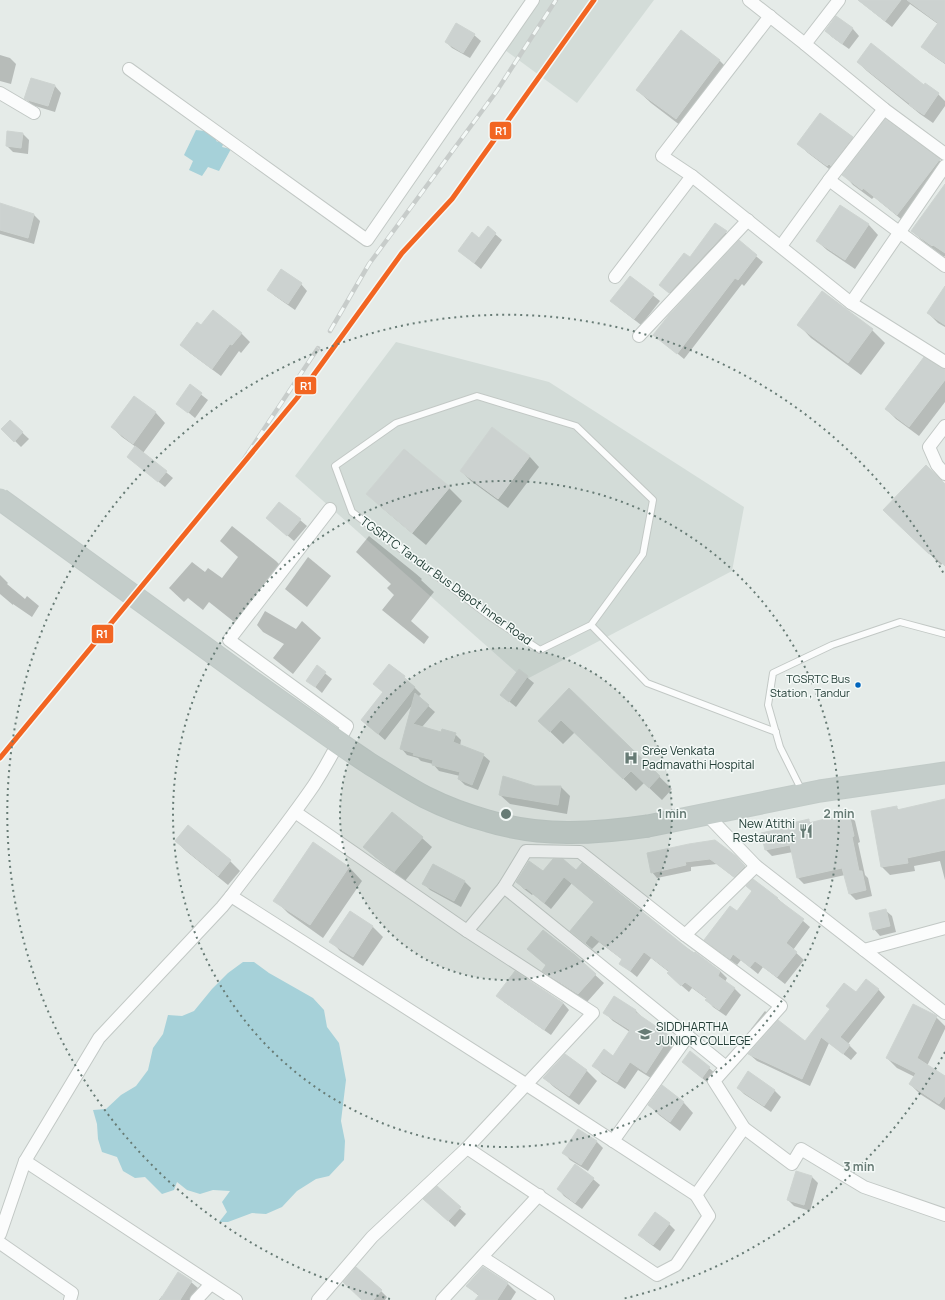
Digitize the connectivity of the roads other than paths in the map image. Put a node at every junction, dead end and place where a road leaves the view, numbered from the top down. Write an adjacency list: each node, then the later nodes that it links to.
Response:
1 (533, 0): 6 (street)
2 (749, 0): 4 (street)
3 (839, 0): 5 (street)
4 (770, 16): 5 (street); 12 (street)
5 (805, 44): 8 (street)
6 (130, 69)
7 (0, 93): 9 (street)
8 (884, 108): 10 (street); 13 (street)
9 (34, 113)
10 (945, 154)
11 (945, 166): 15 (street)
12 (692, 176): 14 (street); 18 (street)
13 (829, 180): 15 (street); 16 (street)
14 (748, 220): 16 (street); 20 (street)
15 (899, 232): 17 (street); 19 (street)
16 (781, 246): 19 (street)
17 (945, 266)
18 (615, 277)
19 (851, 303): 21 (street)
20 (640, 336)
21 (945, 362)
22 (945, 426): 23 (street)
23 (945, 474)
24 (0, 499): 32 (highway, bridge)
25 (330, 509): 31 (street)
26 (591, 625): 26 (lane, TGSRTC Tandur Bus Depot Inner Road); 28 (lane)
27 (945, 634): 28 (lane)
28 (776, 732): 30 (lane)
29 (945, 773): 30 (highway)
30 (804, 794): 32 (highway)
31 (295, 812): 35 (street); 37 (street)
32 (707, 815): 33 (street)
33 (756, 866): 38 (street); 39 (street)
34 (504, 887): 37 (street); 38 (street); 41 (street)
35 (231, 896): 43 (street); 47 (street)
36 (945, 928): 39 (street)
37 (467, 931): 43 (street)
38 (685, 935): 42 (street)
39 (864, 950): 40 (street)
40 (945, 1013)
41 (688, 1036): 42 (street); 45 (street)
42 (726, 1067): 44 (street)
43 (527, 1084): 45 (street); 46 (street)
44 (744, 1128): 49 (street); 50 (street)
45 (613, 1141): 49 (street)
46 (467, 1148): 48 (street); 58 (street)
47 (25, 1161): 51 (street); 54 (street)
48 (539, 1195): 49 (street); 53 (street)
49 (696, 1195)
50 (945, 1215)
51 (0, 1234)
52 (0, 1243): 55 (street)
53 (482, 1257): 59 (street); 60 (street)
54 (211, 1284): 56 (street); 57 (street)
55 (70, 1300)
56 (196, 1300)
57 (236, 1300)
58 (318, 1300)
59 (442, 1300)
60 (548, 1300)

